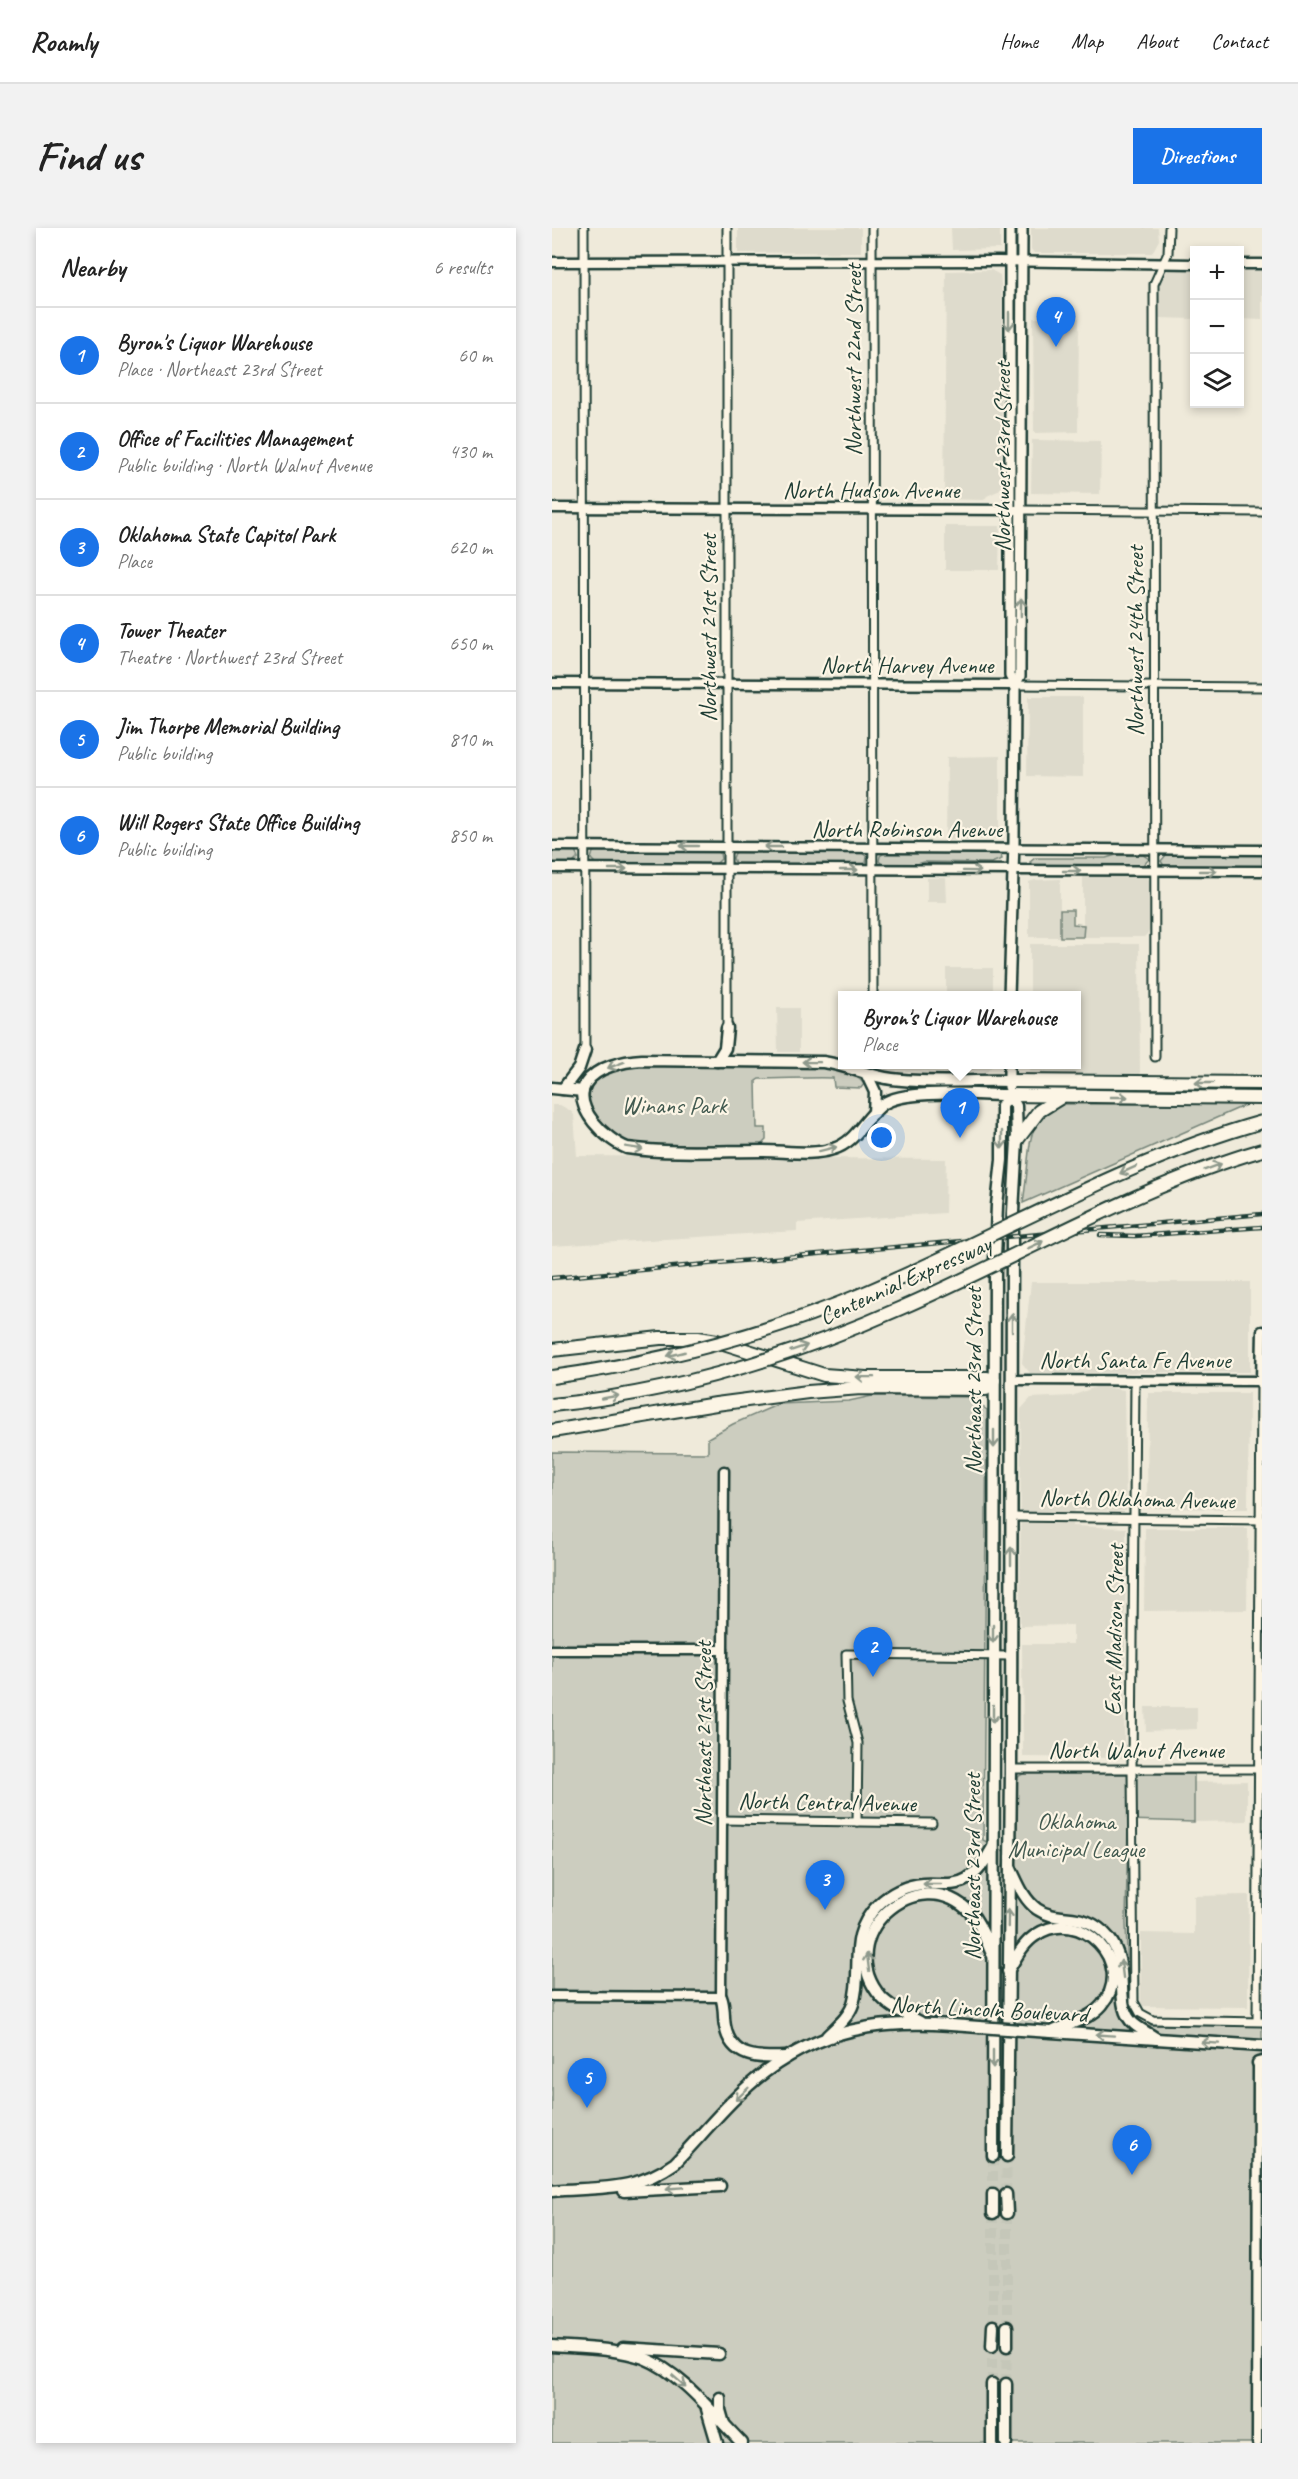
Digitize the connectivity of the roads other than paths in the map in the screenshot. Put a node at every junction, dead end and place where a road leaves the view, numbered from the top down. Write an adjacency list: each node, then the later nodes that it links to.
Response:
1 (584, 228): 8 (street)
2 (727, 228): 9 (street, Northwest 21st Street)
3 (872, 228): 11 (street, Northwest 22nd Street)
4 (1010, 228): 10 (main road, Northwest 23rd Street)
5 (1022, 228): 12 (main road, Northwest 23rd Street)
6 (1169, 228): 13 (street, Northwest 24th Street)
7 (552, 262): 8 (street)
8 (584, 262): 9 (street); 18 (street)
9 (727, 262): 11 (street); 19 (street, Northwest 21st Street)
10 (1010, 262): 11 (street); 12 (street); 21 (main road, Northwest 23rd Street, one-way to 21)
11 (873, 263): 20 (street, Northwest 22nd Street)
12 (1022, 263): 13 (street); 22 (main road, Northwest 23rd Street)
13 (1163, 264): 14 (street); 23 (street, Northwest 24th Street)
14 (1190, 264)
15 (1244, 264): 16 (street)
16 (1262, 264)
17 (552, 508): 18 (street, North Hudson Avenue)
18 (584, 508): 19 (street, North Hudson Avenue); 26 (street)
19 (727, 508): 20 (street, North Hudson Avenue); 27 (street, Northwest 21st Street)
20 (873, 509): 21 (street, North Hudson Avenue); 28 (street, Northwest 22nd Street)
21 (1009, 510): 22 (street, North Hudson Avenue); 29 (main road, Northwest 23rd Street)
22 (1022, 510): 23 (street, North Hudson Avenue); 29 (main road, Northwest 23rd Street, one-way to 22)
23 (1154, 511): 24 (street, North Hudson Avenue); 30 (street, Northwest 24th Street)
24 (1262, 512)
25 (552, 683): 26 (street, North Harvey Avenue)
26 (584, 683): 27 (street, North Harvey Avenue); 33 (street)
27 (727, 684): 28 (street, North Harvey Avenue); 34 (street, Northwest 21st Street)
28 (873, 685): 29 (street, North Harvey Avenue); 35 (street, Northwest 22nd Street)
29 (1015, 685): 30 (street, North Harvey Avenue); 36 (main road, Northwest 23rd Street)
30 (1155, 686): 31 (street, North Harvey Avenue); 37 (street, Northwest 24th Street)
31 (1262, 687)
32 (552, 846): 33 (street, North Robinson Avenue)
33 (585, 846): 34 (street, North Robinson Avenue, one-way to 33); 40 (street)
34 (727, 847): 35 (street, North Robinson Avenue, one-way to 34); 41 (street, Northwest 21st Street)
35 (873, 848): 36 (street, North Robinson Avenue); 42 (street, Northwest 22nd Street)
36 (1014, 849): 37 (street, North Robinson Avenue); 43 (main road, Northwest 23rd Street)
37 (1155, 850): 38 (street, North Robinson Avenue); 44 (street, Northwest 24th Street)
38 (1262, 850)
39 (552, 868): 40 (street, North Robinson Avenue)
40 (585, 869): 41 (street, North Robinson Avenue, one-way to 41); 49 (street)
41 (727, 869): 42 (street, North Robinson Avenue, one-way to 42); 48 (street, Northwest 21st Street)
42 (873, 870): 43 (street, North Robinson Avenue, one-way to 43); 46 (street, Northwest 22nd Street)
43 (1013, 871): 44 (street, North Robinson Avenue, one-way to 44); 47 (main road, Northwest 23rd Street)
44 (1155, 871): 45 (street, North Robinson Avenue, one-way to 45); 50 (street, Northwest 24th Street)
45 (1262, 872)
46 (873, 991)
47 (1010, 991)
48 (727, 1028): 51 (main road)
49 (585, 1050): 58 (main road)
50 (1155, 1057)
51 (717, 1061): 52 (main road, one-way to 51); 59 (main road, one-way to 59)
52 (838, 1064)
53 (859, 1069): 55 (main road)
54 (1009, 1069): 56 (main road)
55 (867, 1075): 56 (main road); 63 (main road)
56 (1009, 1081): 57 (highway, one-way to 56); 60 (main road)
57 (1262, 1083)
58 (557, 1089): 59 (main road)
59 (583, 1091): 63 (main road, one-way to 63)
60 (1009, 1095): 61 (highway); 63 (main road); 65 (main road, Northeast 23rd Street); 70 (main road, Northeast 23rd Street, one-way to 70)
61 (1061, 1097): 62 (highway, one-way to 62); 65 (highway)
62 (1262, 1098)
63 (874, 1113)
64 (1262, 1122): 69 (highway, Centennial Expressway, one-way to 69, bridge)
65 (1017, 1140): 71 (main road, Northeast 23rd Street, one-way to 65)
66 (1262, 1150): 74 (highway, Centennial Expressway, one-way to 66, bridge)
67 (1262, 1331): 73 (street, North Santa Fe Avenue)
68 (552, 1350): 70 (highway, one-way to 68, bridge)
69 (552, 1377)
70 (994, 1380): 71 (main road, North Santa Fe Avenue); 75 (highway); 82 (main road, Northeast 23rd Street, one-way to 82)
71 (1012, 1380): 72 (street, North Santa Fe Avenue); 77 (main road, Northeast 23rd Street)
72 (1136, 1380): 73 (street, North Santa Fe Avenue); 78 (street, East Madison Street)
73 (1261, 1381): 79 (street)
74 (552, 1405)
75 (552, 1431)
76 (724, 1471): 81 (street, Northeast 21st Street)
77 (1011, 1517): 78 (street, North Oklahoma Avenue); 83 (main road, Northeast 23rd Street, one-way to 77)
78 (1135, 1518): 79 (street, North Oklahoma Avenue); 85 (street, East Madison Street)
79 (1261, 1520): 86 (street)
80 (552, 1650): 81 (street)
81 (723, 1650): 87 (street, Northeast 21st Street)
82 (993, 1655): 83 (street); 88 (street); 90 (main road, Northeast 23rd Street, one-way to 90)
83 (1011, 1656): 84 (main road, Northeast 23rd Street)
84 (1011, 1769): 85 (street, North Walnut Avenue); 91 (main road, Northeast 23rd Street)
85 (1132, 1769): 86 (street, North Walnut Avenue); 97 (street, East Madison Street)
86 (1260, 1769): 97 (street)
87 (722, 1820): 88 (street, North Central Avenue); 95 (street, Northeast 21st Street)
88 (857, 1822): 89 (street, North Central Avenue)
89 (932, 1823)
90 (993, 1847): 92 (main road, Northeast 23rd Street); 99 (main road, one-way to 99)
91 (1009, 1864): 93 (main road, Northeast 23rd Street, one-way to 91); 100 (main road, one-way to 91)
92 (993, 1958): 96 (main road, one-way to 92); 104 (main road, Northeast 23rd Street, one-way to 104)
93 (1007, 1971): 98 (main road); 105 (main road, Northeast 23rd Street)
94 (552, 1996): 95 (street)
95 (722, 1997): 102 (main road)
96 (920, 2022): 98 (main road, North Lincoln Boulevard, bridge); 99 (main road, North Lincoln Boulevard)
97 (1259, 2022)
98 (1053, 2032): 100 (main road, North Lincoln Boulevard, one-way to 98)
99 (824, 2039): 102 (main road, North Lincoln Boulevard)
100 (1158, 2039): 101 (main road, North Lincoln Boulevard, one-way to 100)
101 (1262, 2046)
102 (788, 2057): 107 (main road, North Lincoln Boulevard, one-way to 107)
103 (1261, 2063): 129 (street)
104 (993, 2156)
105 (1006, 2156)
106 (720, 2186): 107 (main road, one-way to 107)
107 (587, 2188): 108 (main road, North Lincoln Boulevard)
108 (552, 2191)
109 (993, 2194): 111 (main road)
110 (1006, 2194): 112 (main road)
111 (993, 2213)
112 (1007, 2213)
113 (993, 2326): 116 (main road)
114 (1007, 2327): 117 (main road)
115 (552, 2346): 118 (main road)
116 (992, 2346)
117 (1007, 2346)
118 (586, 2349): 119 (main road); 123 (main road, one-way to 123)
119 (719, 2354)
120 (992, 2384): 127 (main road)
121 (1006, 2384): 128 (main road)
122 (720, 2398): 124 (main road)
123 (707, 2409): 124 (main road); 125 (main road)
124 (725, 2426): 126 (main road)
125 (717, 2443)
126 (742, 2443)
127 (992, 2443)
128 (1006, 2443)
129 (1257, 2443)

